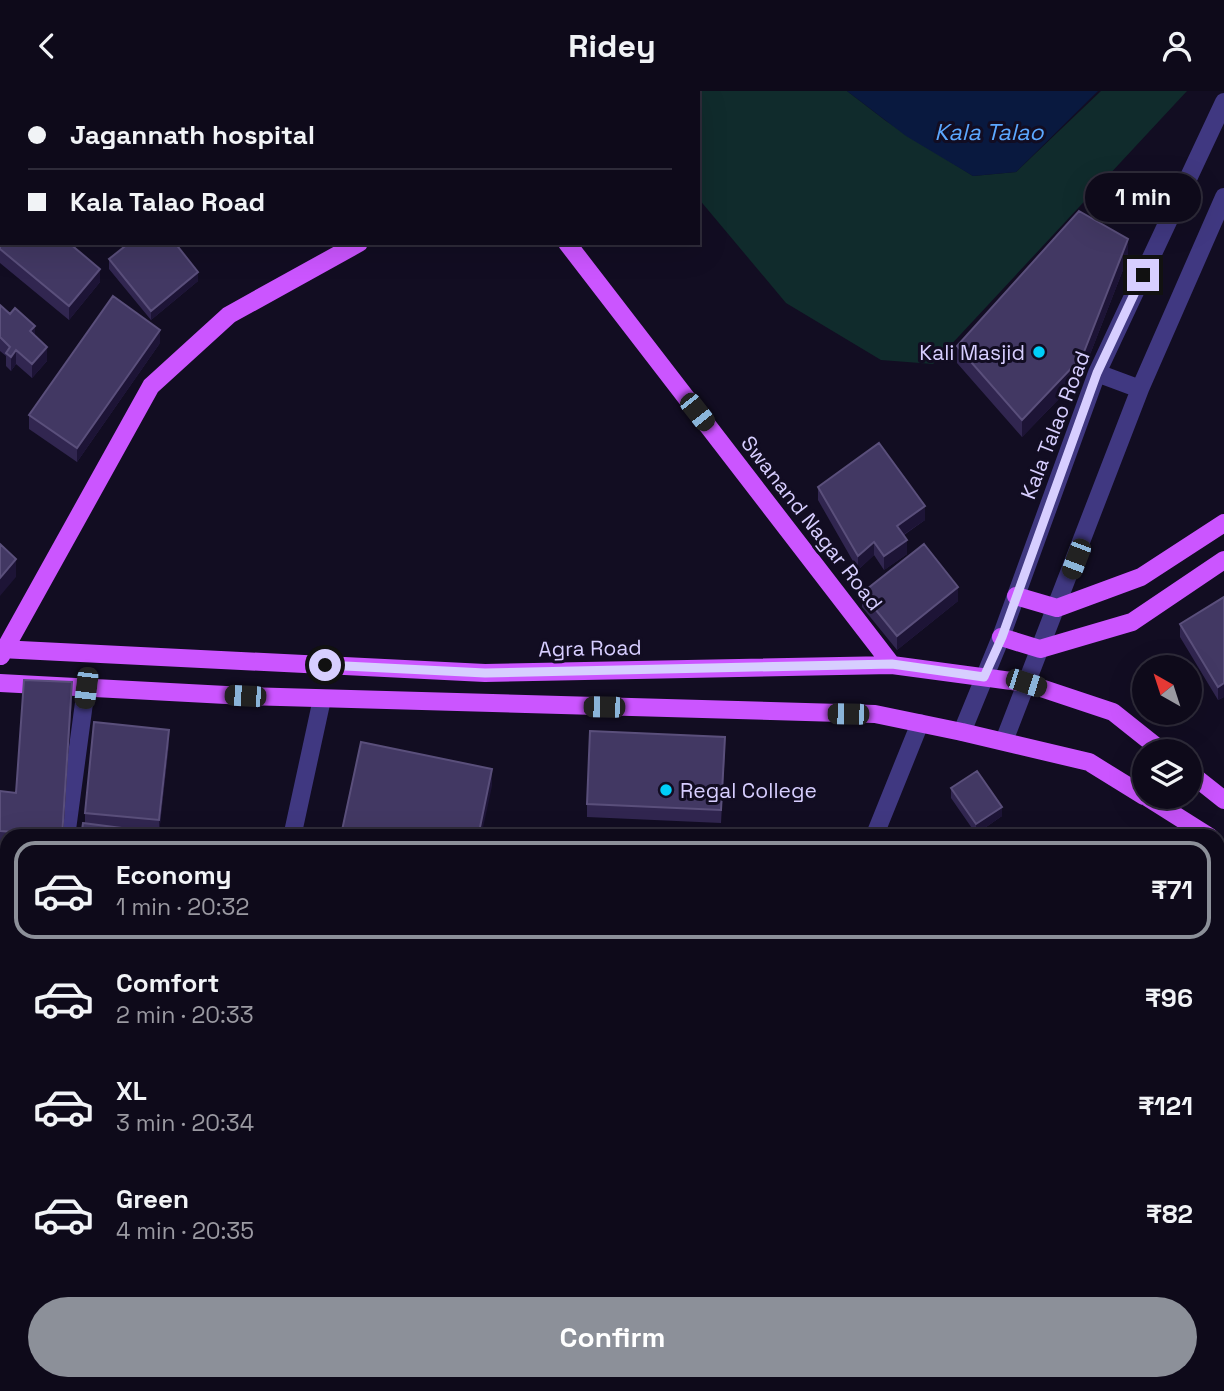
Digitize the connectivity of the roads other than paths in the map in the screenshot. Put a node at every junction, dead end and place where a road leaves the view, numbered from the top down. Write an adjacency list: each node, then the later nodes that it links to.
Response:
1 (1224, 102): 5 (street, Kala Talao Road)
2 (1224, 197): 6 (street)
3 (355, 245): 13 (main road)
4 (569, 245): 14 (main road, Swanand Nagar Road)
5 (1097, 373): 6 (street); 9 (street, Kala Talao Road)
6 (1140, 389): 10 (street)
7 (1224, 523): 10 (main road)
8 (1224, 560): 12 (main road)
9 (1016, 596): 10 (main road); 11 (street, Kala Talao Road)
10 (1057, 608): 12 (street)
11 (1002, 637): 12 (main road); 15 (street, Kala Talao Road)
12 (1040, 649): 17 (street)
13 (2, 652): 14 (main road, Agra Road)
14 (892, 664): 15 (main road, Agra Road)
15 (984, 677): 17 (main road, Agra Road); 21 (street, Kala Talao Road)
16 (0, 683): 18 (main road)
17 (1026, 683): 22 (main road, Agra Road); 23 (street)
18 (86, 688): 19 (main road); 28 (street)
19 (322, 699): 20 (main road); 29 (street)
20 (919, 723): 21 (main road); 30 (street)
21 (962, 732): 23 (main road)
22 (1147, 739)
23 (1004, 741): 25 (main road)
24 (1202, 783): 26 (main road)
25 (1132, 788)
26 (1224, 800)
27 (1166, 809): 31 (main road)
28 (67, 829)
29 (294, 829)
30 (877, 829)
31 (1197, 829)

